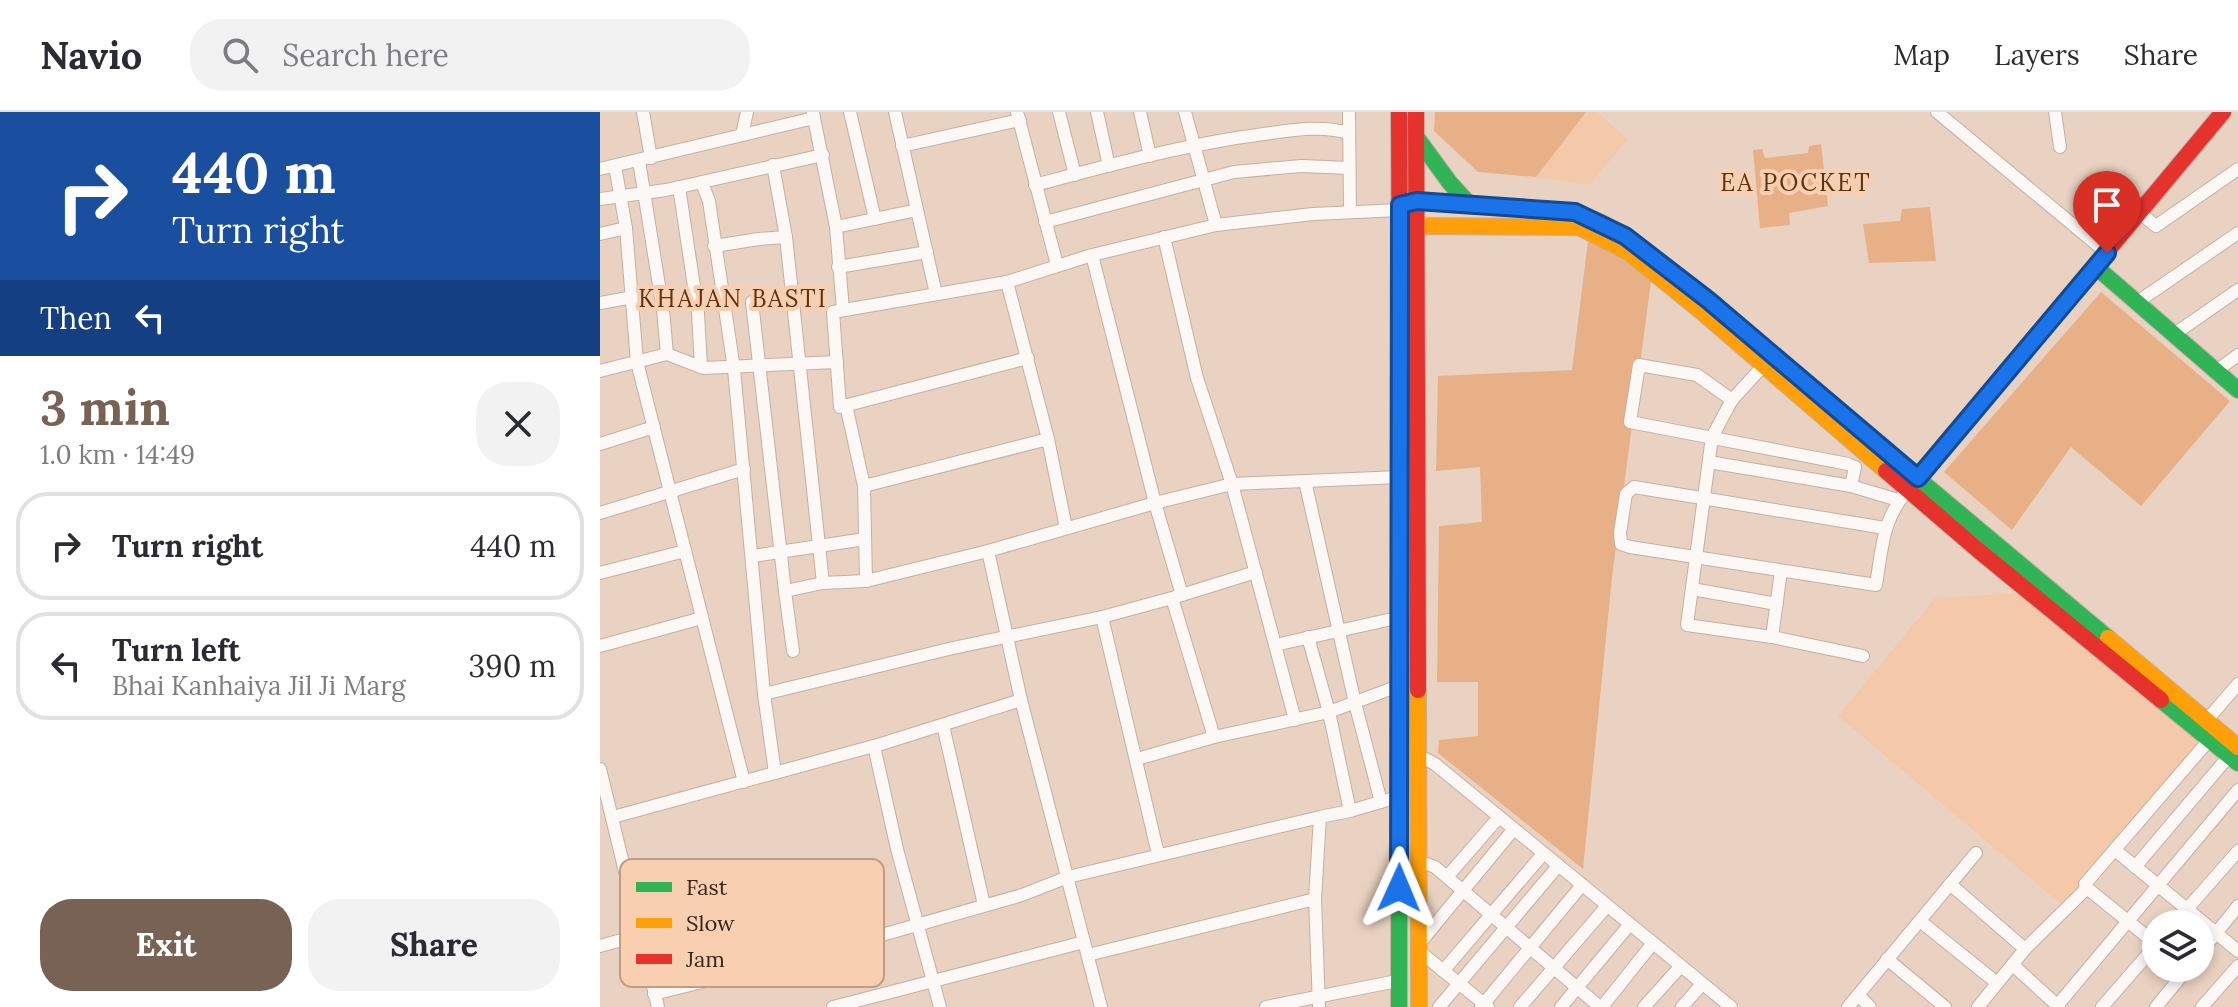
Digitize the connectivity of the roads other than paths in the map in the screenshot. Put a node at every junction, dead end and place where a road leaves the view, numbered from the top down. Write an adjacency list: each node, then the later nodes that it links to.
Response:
1 (643, 112): 27 (street)
2 (747, 112): 20 (street)
3 (850, 112): 48 (street)
4 (895, 112): 22 (street)
5 (1059, 112): 34 (street)
6 (1097, 112): 30 (street)
7 (1140, 112): 26 (street)
8 (1185, 112): 23 (street)
9 (1307, 112): 18 (street)
10 (1349, 112): 19 (street)
11 (1399, 112): 44 (street)
12 (1416, 112): 21 (street)
13 (1937, 112): 61 (street)
14 (2055, 112): 24 (street)
15 (2223, 112): 47 (street)
16 (814, 115): 20 (street); 25 (street)
17 (1019, 116): 22 (street); 37 (street)
18 (1307, 128): 19 (street); 23 (street)
19 (1349, 133): 31 (street)
20 (742, 135): 27 (street)
21 (1417, 138): 42 (street); 43 (street)
22 (902, 146): 45 (street)
23 (1194, 146): 26 (street); 35 (street)
24 (2060, 147)
25 (823, 155): 28 (street); 52 (street)
26 (1150, 156): 30 (street)
27 (645, 160): 29 (street); 39 (street)
28 (773, 165): 36 (street); 57 (street)
29 (615, 166): 32 (street); 40 (street)
30 (1109, 166): 34 (street)
31 (1349, 168): 35 (street); 46 (street)
32 (600, 169)
33 (2238, 169): 47 (street)
34 (1075, 175): 37 (street)
35 (1203, 178): 49 (street); 50 (street)
36 (702, 183): 38 (street); 59 (street)
37 (1035, 185): 49 (street)
38 (679, 187): 39 (street); 83 (street)
39 (644, 193): 40 (street); 75 (street)
40 (620, 195): 41 (street); 53 (street)
41 (600, 199)
42 (1417, 201): 43 (street); 44 (street); 51 (street)
43 (1470, 205): 101 (street)
44 (1400, 207): 46 (street); 54 (street)
45 (917, 210): 48 (street); 60 (street)
46 (1350, 212): 50 (street)
47 (2140, 213): 61 (street)
48 (875, 219): 52 (street)
49 (1045, 222): 63 (street)
50 (1216, 225): 58 (street)
51 (1419, 226): 54 (street); 82 (street); 146 (street)
52 (836, 227): 64 (street)
53 (626, 228): 56 (street); 69 (street)
54 (1400, 229): 96 (street)
55 (2238, 233): 72 (street)
56 (600, 234)
57 (786, 237): 59 (street); 80 (street)
58 (1164, 237): 62 (street); 98 (street)
59 (714, 246): 84 (street)
60 (927, 252): 64 (street); 68 (street)
61 (2107, 253): 65 (street)
62 (1092, 255): 63 (street); 104 (street)
63 (1057, 265): 66 (street)
64 (838, 267): 73 (street)
65 (2096, 267): 72 (street); 101 (street)
66 (1007, 282): 68 (street); 77 (street)
67 (2238, 290): 74 (street)
68 (936, 294): 73 (street)
69 (633, 297): 71 (street); 78 (street)
70 (752, 302): 81 (street)
71 (600, 303)
72 (2136, 303): 74 (street)
73 (843, 310): 79 (street)
74 (2173, 335): 86 (street)
75 (667, 354): 78 (street); 83 (street)
76 (2238, 355): 86 (street)
77 (1028, 358): 89 (street); 92 (street)
78 (637, 362): 85 (street); 90 (street)
79 (837, 362): 80 (street); 89 (street)
80 (800, 364): 81 (street); 109 (street)
81 (759, 365): 84 (street); 111 (street)
82 (1763, 366): 88 (street); 101 (street)
83 (701, 367): 84 (street)
84 (734, 369): 95 (street)
85 (600, 371)
86 (2216, 371): 87 (street)
87 (2238, 390)
88 (1732, 400): 91 (street); 91 (street)
89 (846, 405): 99 (street)
90 (654, 427): 93 (street); 102 (street)
91 (1712, 437): 94 (street); 100 (street)
92 (1048, 439): 99 (street); 106 (street)
93 (600, 444)
94 (1709, 462): 100 (street); 103 (street)
95 (744, 469): 102 (street); 113 (street)
96 (1400, 477): 97 (street); 125 (street)
97 (1305, 481): 98 (street); 127 (street)
98 (1232, 484): 104 (street); 116 (street)
99 (864, 486): 108 (street)
100 (1851, 486): 101 (street)
101 (1908, 489): 107 (street); 143 (street)
102 (670, 492): 105 (street); 110 (street)
103 (1704, 498): 107 (street); 114 (street); 114 (street)
104 (1155, 503): 106 (street); 122 (street)
105 (600, 513)
106 (1066, 528): 112 (street)
107 (1885, 528): 115 (street)
108 (865, 539): 109 (street); 118 (street)
109 (819, 547): 111 (street); 119 (street)
110 (685, 551): 117 (street); 126 (street)
111 (780, 551): 113 (street); 121 (street)
112 (988, 551): 118 (street); 128 (street)
113 (753, 556): 137 (street)
114 (1696, 557): 115 (street); 120 (street)
115 (1781, 571): 123 (street)
116 (1256, 572): 122 (street); 131 (street)
117 (600, 573)
118 (866, 581): 119 (street)
119 (823, 583): 121 (street)
120 (1692, 589): 123 (street); 130 (street)
121 (785, 591): 133 (street)
122 (1177, 596): 124 (street); 144 (street)
123 (1777, 604): 130 (street)
124 (1102, 617): 128 (street); 148 (street)
125 (1401, 617): 127 (street); 136 (street)
126 (702, 618): 132 (street); 151 (street)
127 (1339, 630): 129 (street); 139 (street)
128 (1007, 637): 137 (street); 138 (street)
129 (1308, 637): 131 (street); 140 (street)
130 (1772, 637): 134 (street)
131 (1275, 645): 141 (street)
132 (600, 646)
133 (793, 651)
134 (1863, 656)
135 (2238, 684): 143 (street)
136 (1401, 685): 139 (street); 153 (street)
137 (764, 694): 150 (street)
138 (1021, 700): 142 (street); 169 (street)
139 (1355, 703): 140 (street); 154 (street)
140 (1329, 712): 141 (street); 155 (street)
141 (1295, 720): 144 (street)
142 (943, 725): 145 (street); 177 (street)
143 (2205, 730): 147 (street); 160 (street)
144 (1214, 737): 148 (street)
145 (874, 746): 150 (street); 185 (street)
146 (1418, 755): 158 (street); 166 (street)
147 (2235, 755): 168 (street)
148 (1137, 759): 163 (street)
149 (600, 769): 156 (street)
150 (775, 773): 151 (street)
151 (744, 782): 156 (street)
152 (2238, 790): 173 (street)
153 (1401, 796): 154 (street); 208 (street)
154 (1381, 802): 155 (street)
155 (1350, 811): 157 (street)
156 (613, 817): 165 (street)
157 (1320, 817): 163 (street); 176 (street)
158 (1499, 817): 159 (street); 170 (street)
159 (1513, 830): 164 (street); 175 (street)
160 (2115, 850): 168 (street); 174 (street)
161 (2238, 851): 180 (street)
162 (1976, 853): 171 (street)
163 (1158, 854): 169 (street)
164 (1543, 854): 167 (street); 181 (street)
165 (623, 859)
166 (1419, 861): 170 (street); 196 (street)
167 (1558, 866): 172 (street); 186 (street)
168 (2135, 867): 173 (street)
169 (1068, 877): 177 (street); 192 (street)
170 (1447, 877): 175 (street)
171 (1950, 884): 182 (street); 197 (street)
172 (1582, 885): 178 (street); 195 (street)
173 (2158, 885): 180 (street); 183 (street)
174 (2087, 888): 183 (street); 197 (street)
175 (1462, 890): 181 (street); 196 (street)
176 (1315, 899): 199 (street); 218 (street)
177 (984, 905): 185 (street)
178 (1607, 906): 184 (street); 205 (street)
179 (2238, 906): 188 (street)
180 (2188, 909): 188 (street)
181 (1491, 914): 186 (street); 206 (street)
182 (1920, 921): 200 (street); 211 (street)
183 (2127, 921): 187 (street); 239 (street)
184 (1630, 924): 193 (street); 215 (street)
185 (916, 925): 189 (street); 207 (street)
186 (1507, 927): 195 (street); 210 (street)
187 (2142, 933)
188 (2216, 933): 190 (street); 198 (street)
189 (884, 934)
190 (2214, 936)
191 (620, 940): 194 (street)
192 (1084, 942): 199 (street); 207 (street)
193 (1653, 943): 203 (street); 232 (street)
194 (600, 946)
195 (1530, 947): 205 (street); 220 (street)
196 (1419, 948): 206 (street); 228 (street)
197 (2025, 949): 202 (street)
198 (2238, 951)
199 (1088, 955): 225 (street)
200 (1887, 959): 217 (street); 237 (street)
201 (2142, 962): 219 (street)
202 (2013, 965): 211 (street); 239 (street)
203 (1681, 966): 212 (street); 233 (street)
204 (2238, 966): 241 (street)
205 (1553, 967): 215 (street); 230 (street)
206 (1443, 971): 210 (street)
207 (933, 981): 223 (street); 224 (street)
208 (1397, 981): 218 (street); 227 (street)
209 (2177, 982): 240 (street)
210 (1459, 983): 220 (street); 229 (street)
211 (1997, 983): 238 (street)
212 (1702, 984): 221 (street); 234 (street)
213 (652, 987): 216 (street)
214 (682, 987): 216 (street)
215 (1577, 988): 231 (street); 232 (street)
216 (654, 994): 222 (street)
217 (1858, 995): 235 (street); 236 (street)
218 (1319, 1001): 226 (street)
219 (2108, 1005)
220 (1484, 1006)
221 (1728, 1006)
222 (658, 1007)
223 (833, 1007)
224 (940, 1007)
225 (1101, 1007)
226 (1266, 1007)
227 (1399, 1007)
228 (1419, 1007)
229 (1439, 1007)
230 (1520, 1007)
231 (1561, 1007)
232 (1601, 1007)
233 (1644, 1007)
234 (1682, 1007)
235 (1848, 1007)
236 (1870, 1007)
237 (1945, 1007)
238 (1978, 1007)
239 (2057, 1007)
240 (2156, 1007)
241 (2202, 1007)

